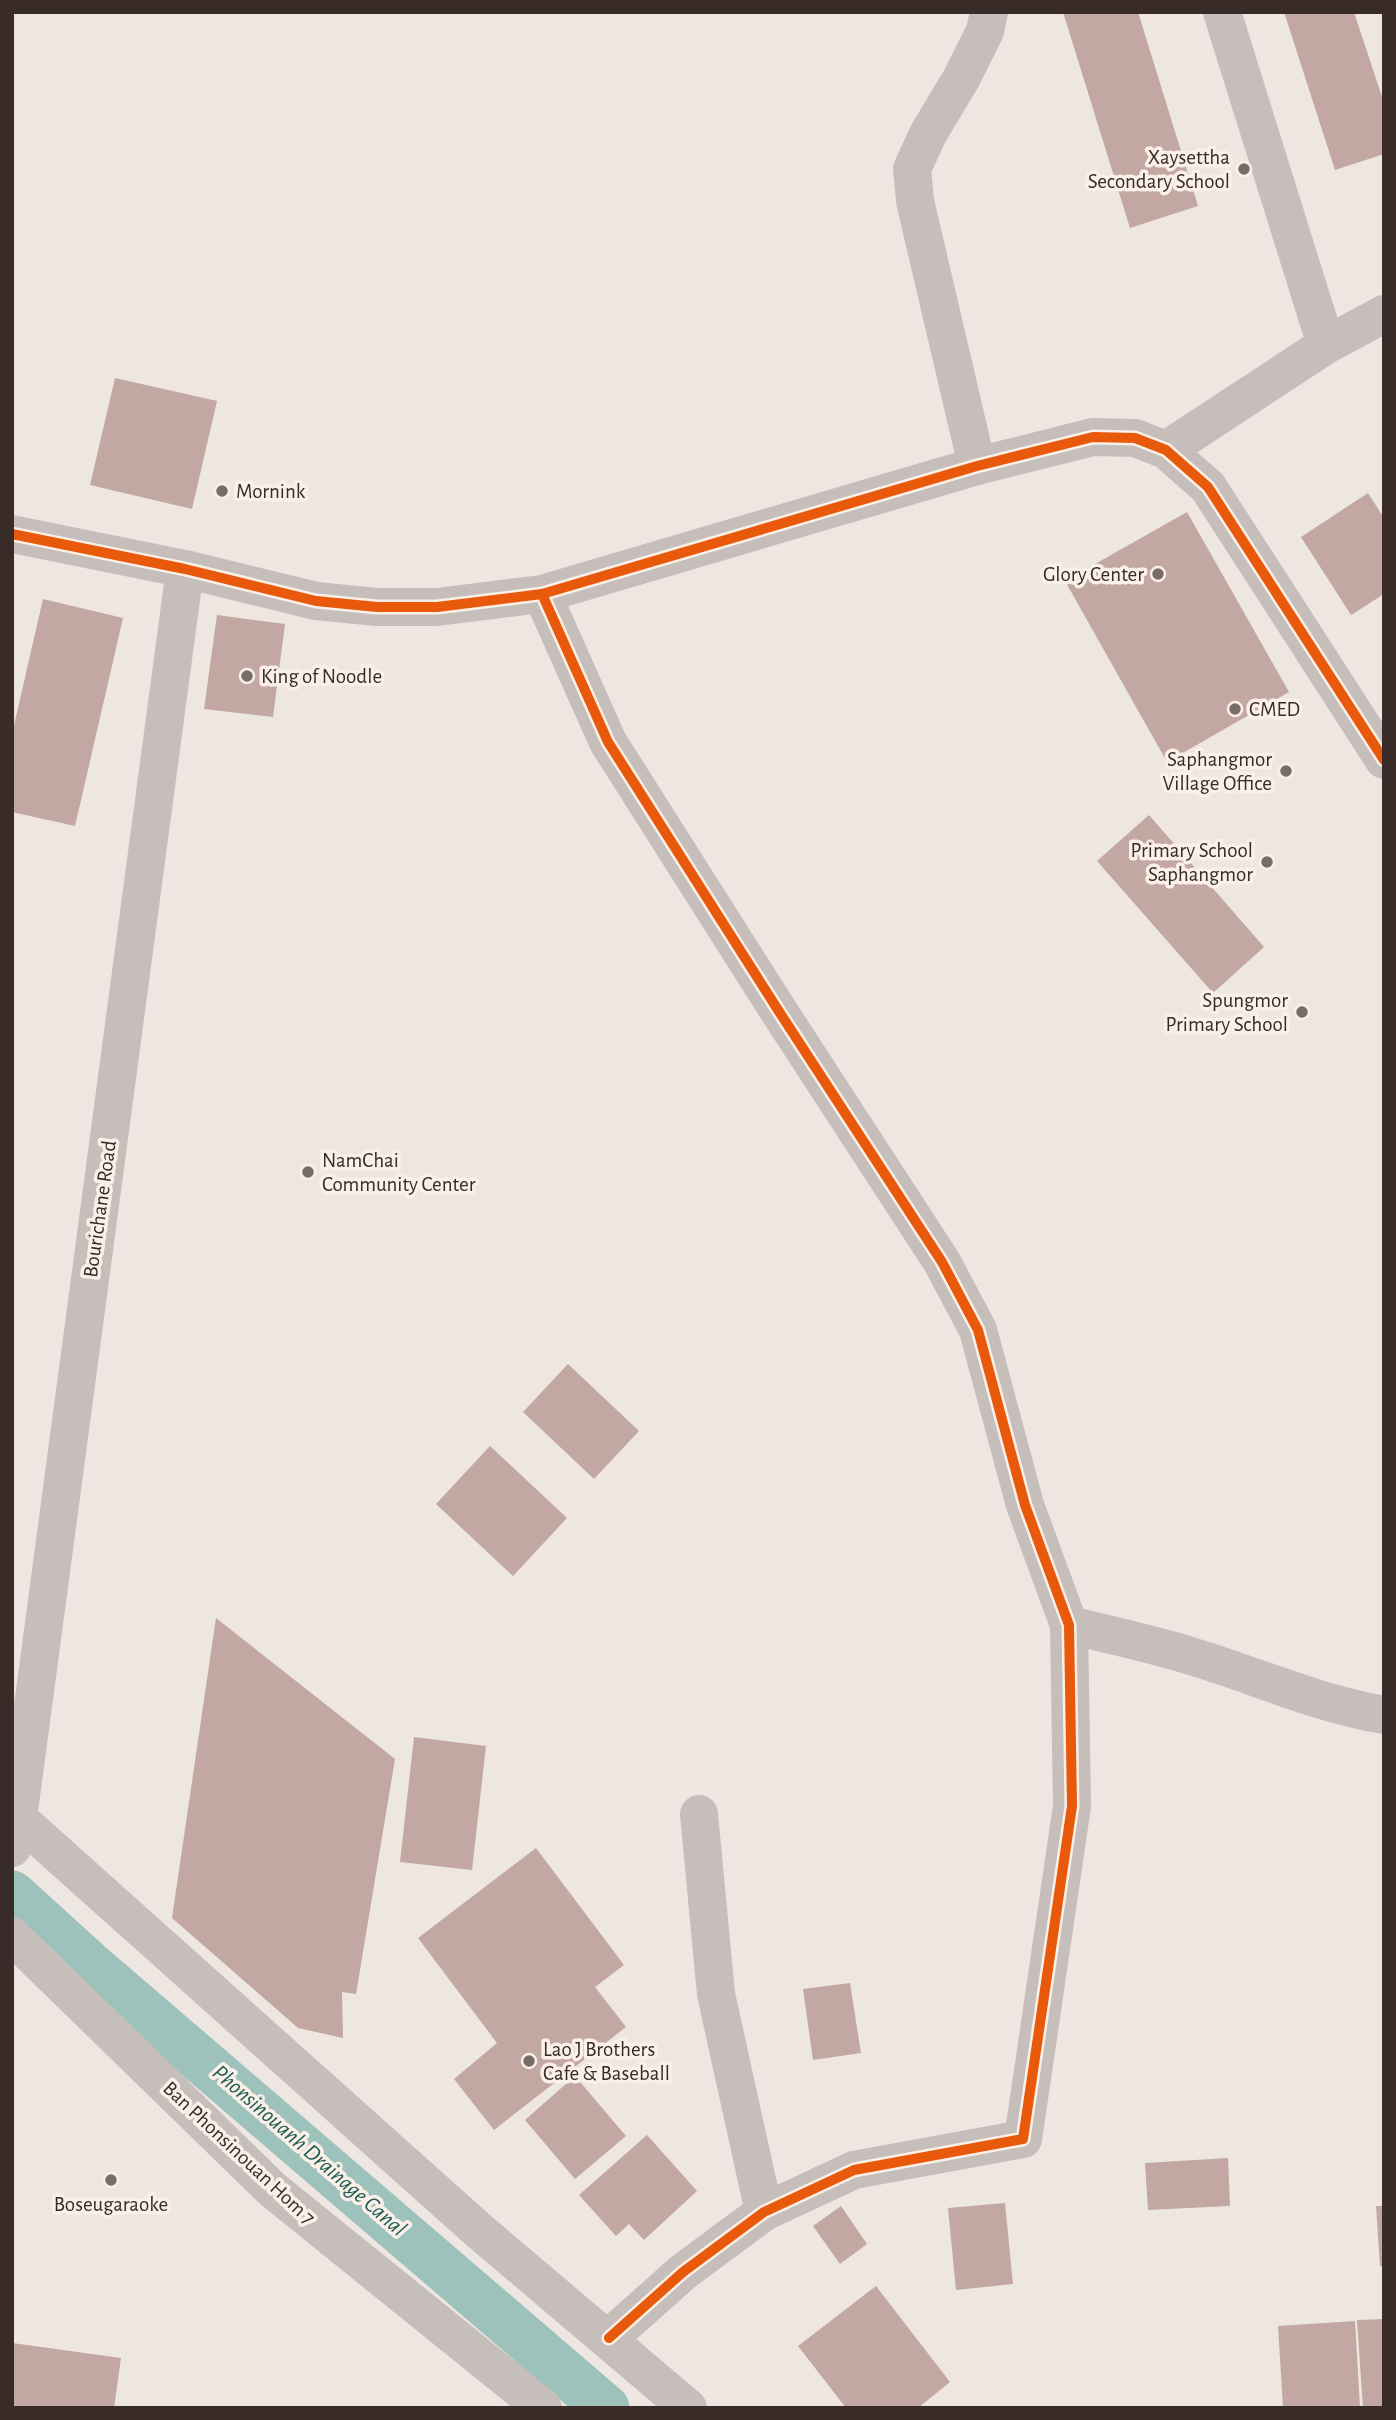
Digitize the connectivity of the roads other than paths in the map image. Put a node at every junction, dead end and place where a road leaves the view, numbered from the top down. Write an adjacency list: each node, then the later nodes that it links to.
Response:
1 (989, 12): 6 (street)
2 (1222, 12): 4 (street)
3 (1384, 314): 4 (street)
4 (1326, 345): 5 (street)
5 (1166, 450): 6 (street); 10 (street)
6 (977, 466): 9 (street)
7 (12, 534): 8 (street)
8 (185, 569): 9 (street); 14 (street, Bourichane Road)
9 (542, 594): 11 (street)
10 (1384, 760)
11 (1069, 1625): 12 (street); 16 (street)
12 (1384, 1715)
13 (699, 1814): 16 (street)
14 (14, 1827): 17 (street)
15 (12, 1936): 18 (street, Ban Phonsinouan Hom 7)
16 (764, 2212): 17 (street)
17 (609, 2338): 19 (street)
18 (543, 2408)
19 (688, 2408)

